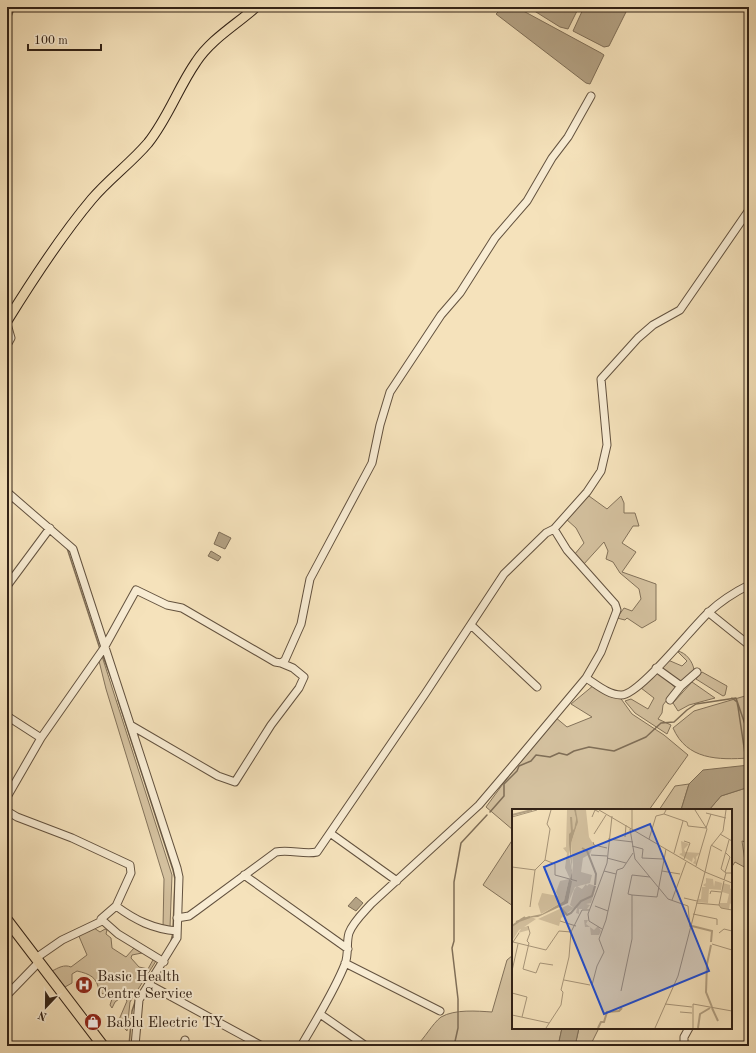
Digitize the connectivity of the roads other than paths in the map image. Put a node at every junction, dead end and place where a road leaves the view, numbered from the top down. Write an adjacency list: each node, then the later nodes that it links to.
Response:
1 (256, 7): 4 (main road)
2 (591, 96): 16 (street)
3 (749, 210): 9 (street)
4 (7, 321)
5 (7, 324): 6 (street)
6 (7, 345)
7 (7, 492): 8 (street)
8 (50, 528): 11 (street); 15 (street)
9 (554, 529): 13 (street); 19 (street)
10 (749, 585): 12 (street)
11 (7, 586)
12 (708, 612): 14 (street); 17 (street)
13 (471, 625): 21 (street); 28 (street)
14 (749, 645)
15 (101, 650): 16 (street); 24 (street); 25 (street)
16 (281, 663): 24 (street)
17 (656, 668): 19 (street); 20 (street)
18 (697, 672): 20 (street)
19 (586, 678): 30 (street)
20 (681, 686): 22 (street)
21 (537, 687)
22 (670, 700)
23 (7, 716): 25 (street)
24 (132, 726): 32 (street)
25 (41, 738): 26 (street)
26 (7, 797)
27 (7, 811): 31 (street)
28 (330, 833): 29 (street); 30 (street)
29 (244, 875): 32 (street); 36 (street)
30 (397, 881): 36 (street)
31 (116, 906): 34 (street); 35 (street)
32 (178, 918): 35 (street)
33 (7, 920): 37 (highway)
34 (102, 921): 37 (street); 38 (street)
35 (174, 930): 38 (street)
36 (348, 948): 39 (street)
37 (37, 960): 41 (street); 45 (highway)
38 (161, 960): 40 (street)
39 (345, 963): 42 (street); 43 (street)
40 (150, 984): 46 (street); 47 (street)
41 (7, 995)
42 (440, 1011)
43 (320, 1014): 48 (street); 49 (street)
44 (688, 1029): 50 (street)
45 (103, 1046)
46 (135, 1046)
47 (262, 1046)
48 (301, 1046)
49 (366, 1046)
50 (684, 1046)

